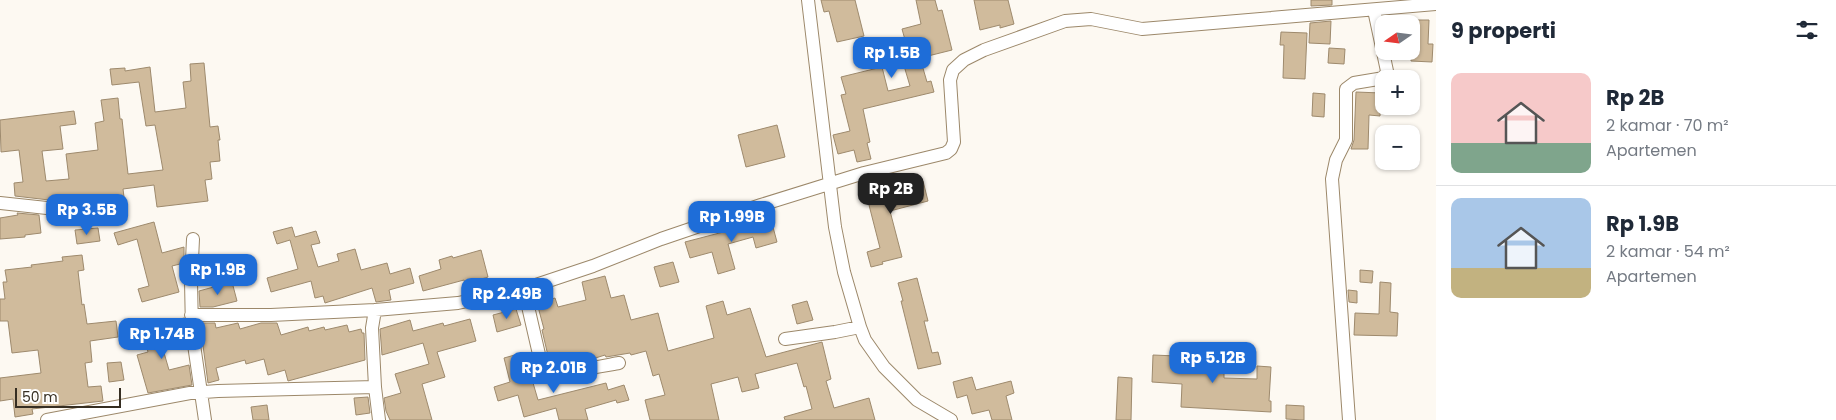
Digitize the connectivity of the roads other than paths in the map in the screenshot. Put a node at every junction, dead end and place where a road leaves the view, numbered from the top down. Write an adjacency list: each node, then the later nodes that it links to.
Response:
1 (808, 0): 5 (street)
2 (1436, 4): 4 (street)
3 (1350, 6): 4 (street); 5 (street)
4 (1374, 10): 21 (street)
5 (826, 185): 9 (street); 12 (street)
6 (0, 203): 7 (street)
7 (93, 213)
8 (193, 239): 11 (street)
9 (524, 289): 10 (street); 14 (street)
10 (375, 310): 11 (street); 15 (street)
11 (192, 315): 16 (street)
12 (857, 327): 13 (street); 20 (street)
13 (785, 339)
14 (619, 363)
15 (375, 387): 16 (street); 19 (street)
16 (201, 392): 17 (street); 18 (street)
17 (47, 420)
18 (205, 420)
19 (379, 420)
20 (951, 420)
21 (1349, 420)

